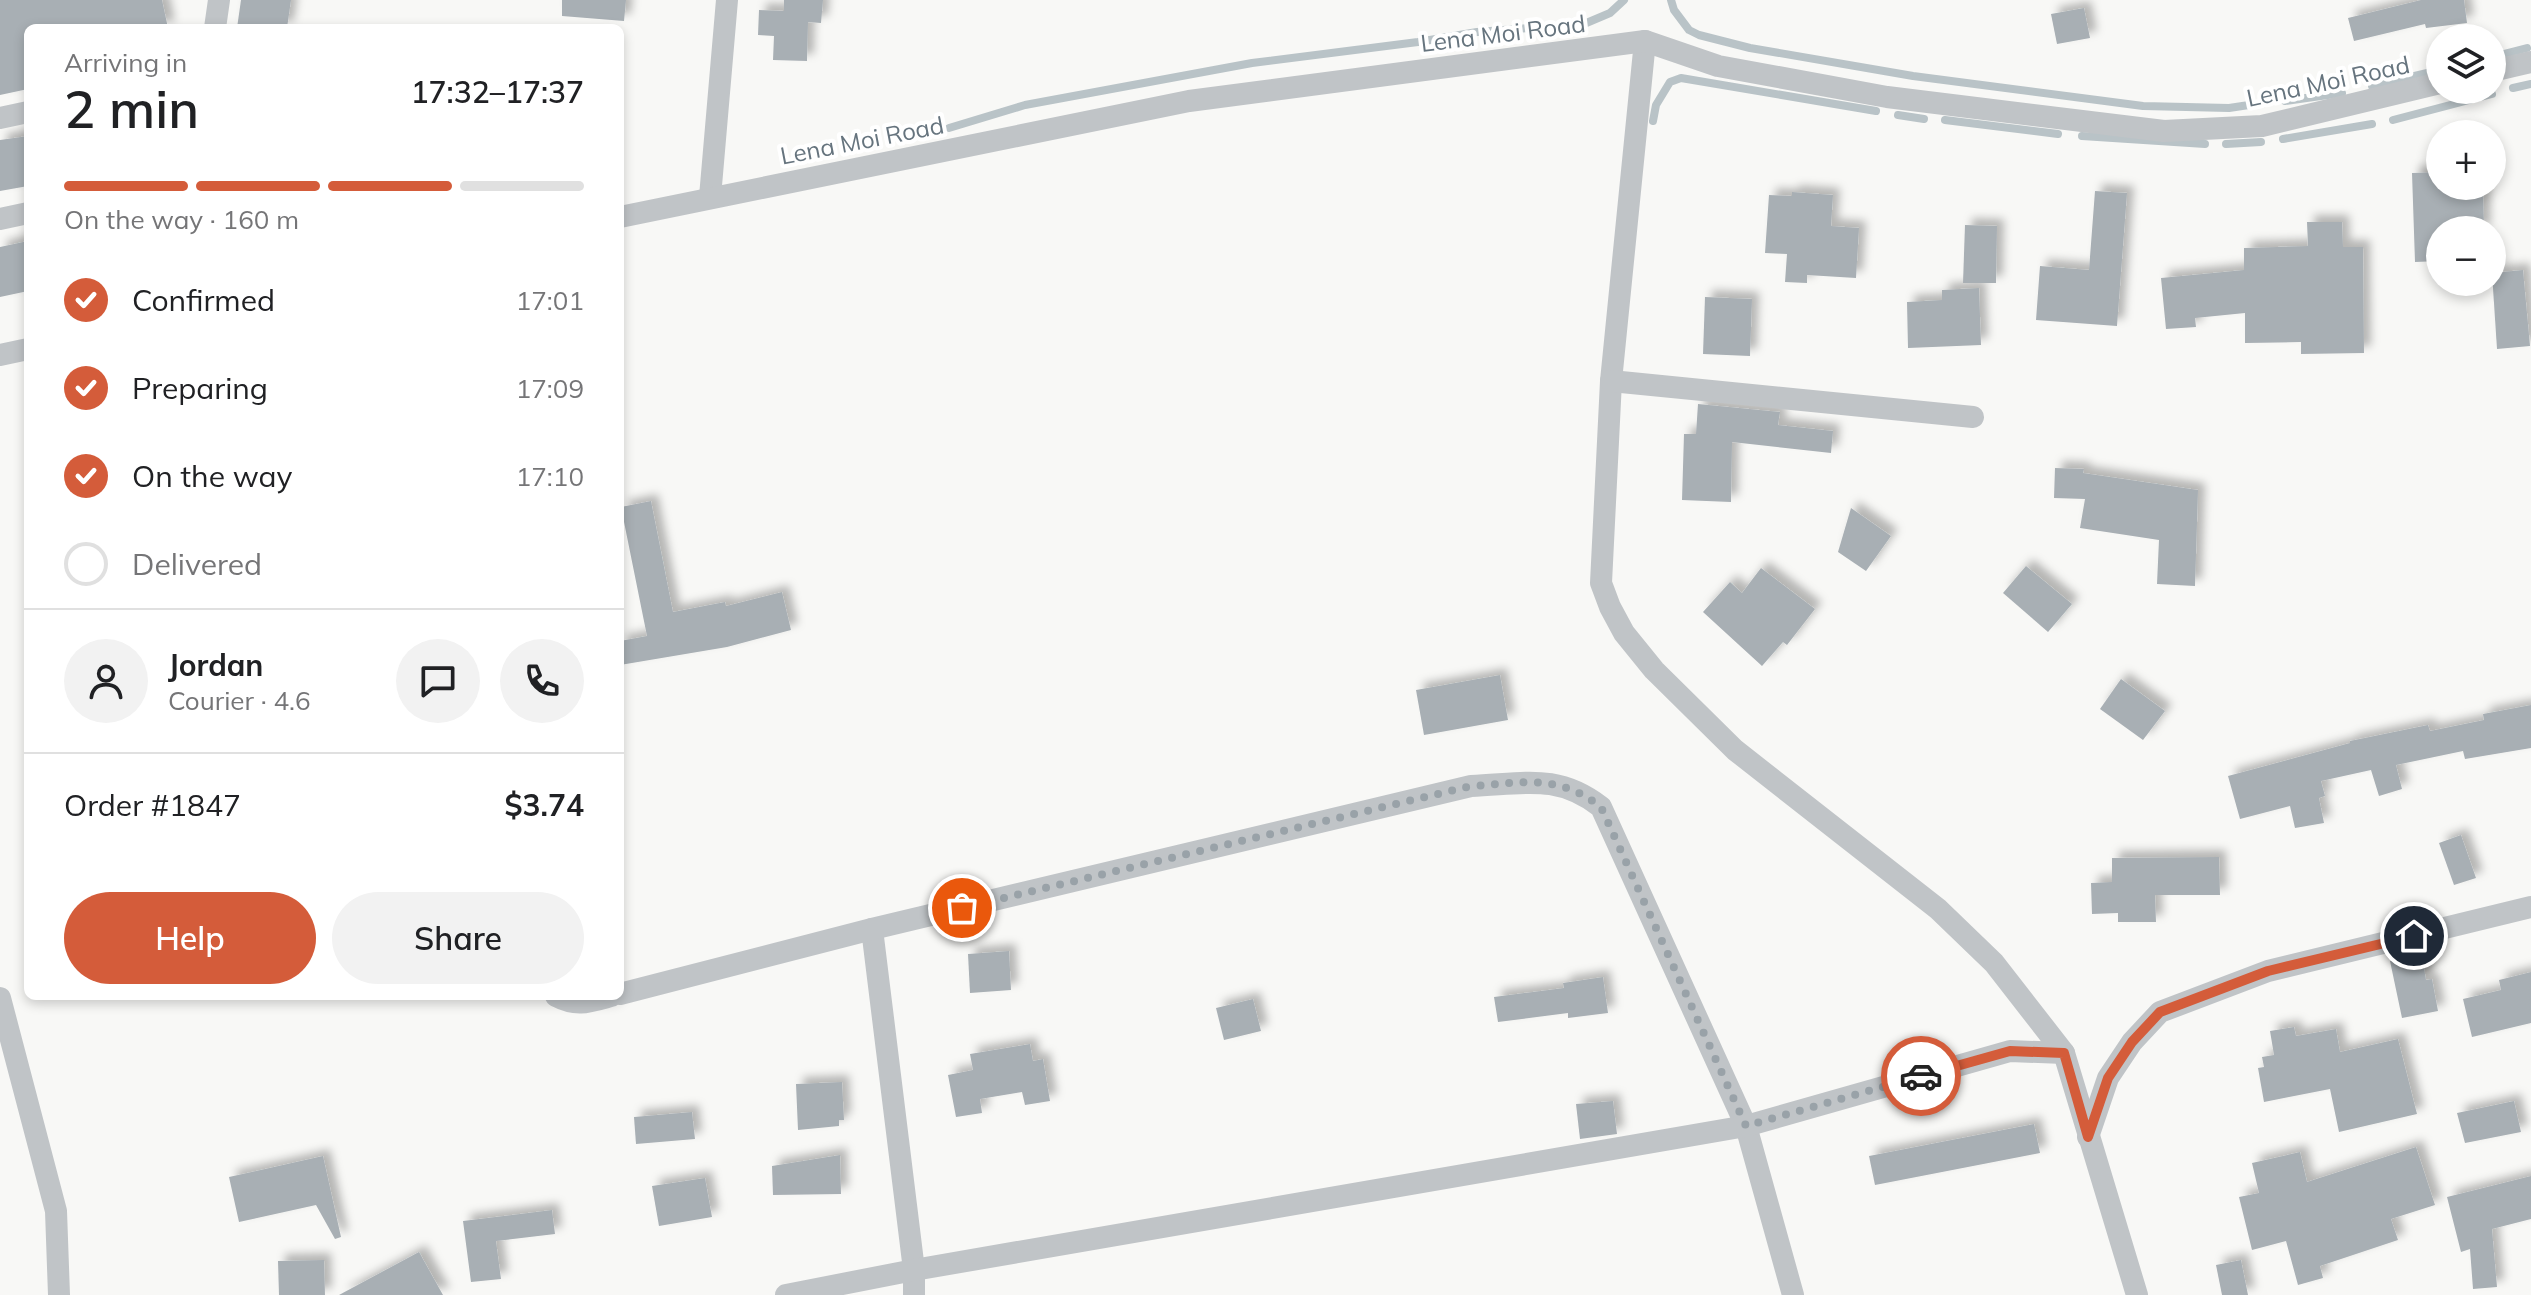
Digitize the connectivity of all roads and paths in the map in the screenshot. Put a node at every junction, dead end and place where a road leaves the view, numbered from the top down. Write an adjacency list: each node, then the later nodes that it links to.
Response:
1 (219, 0): 3 (street)
2 (727, 0): 10 (street)
3 (216, 24)
4 (1645, 41): 7 (street, Lena Moi Road); 10 (street, Lena Moi Road); 16 (street)
5 (2531, 62): 6 (street)
6 (2506, 68)
7 (2426, 86)
8 (24, 113): 9 (street)
9 (0, 118)
10 (710, 197): 12 (street, Lena Moi Road)
11 (24, 214): 13 (street)
12 (624, 216)
13 (0, 219)
14 (24, 350): 15 (street)
15 (0, 355)
16 (1611, 381): 17 (street); 24 (street)
17 (1973, 417)
18 (2531, 907): 26 (street)
19 (872, 929): 20 (street); 25 (street); 27 (street)
20 (624, 993)
21 (0, 998): 28 (street)
22 (564, 1000): 23 (street)
23 (596, 1000)
24 (2064, 1053): 25 (street); 26 (street)
25 (1746, 1126): 27 (street); 31 (street)
26 (2088, 1137): 32 (street)
27 (914, 1270): 29 (street); 30 (street)
28 (59, 1295)
29 (786, 1295)
30 (914, 1295)
31 (1793, 1295)
32 (2137, 1295)

